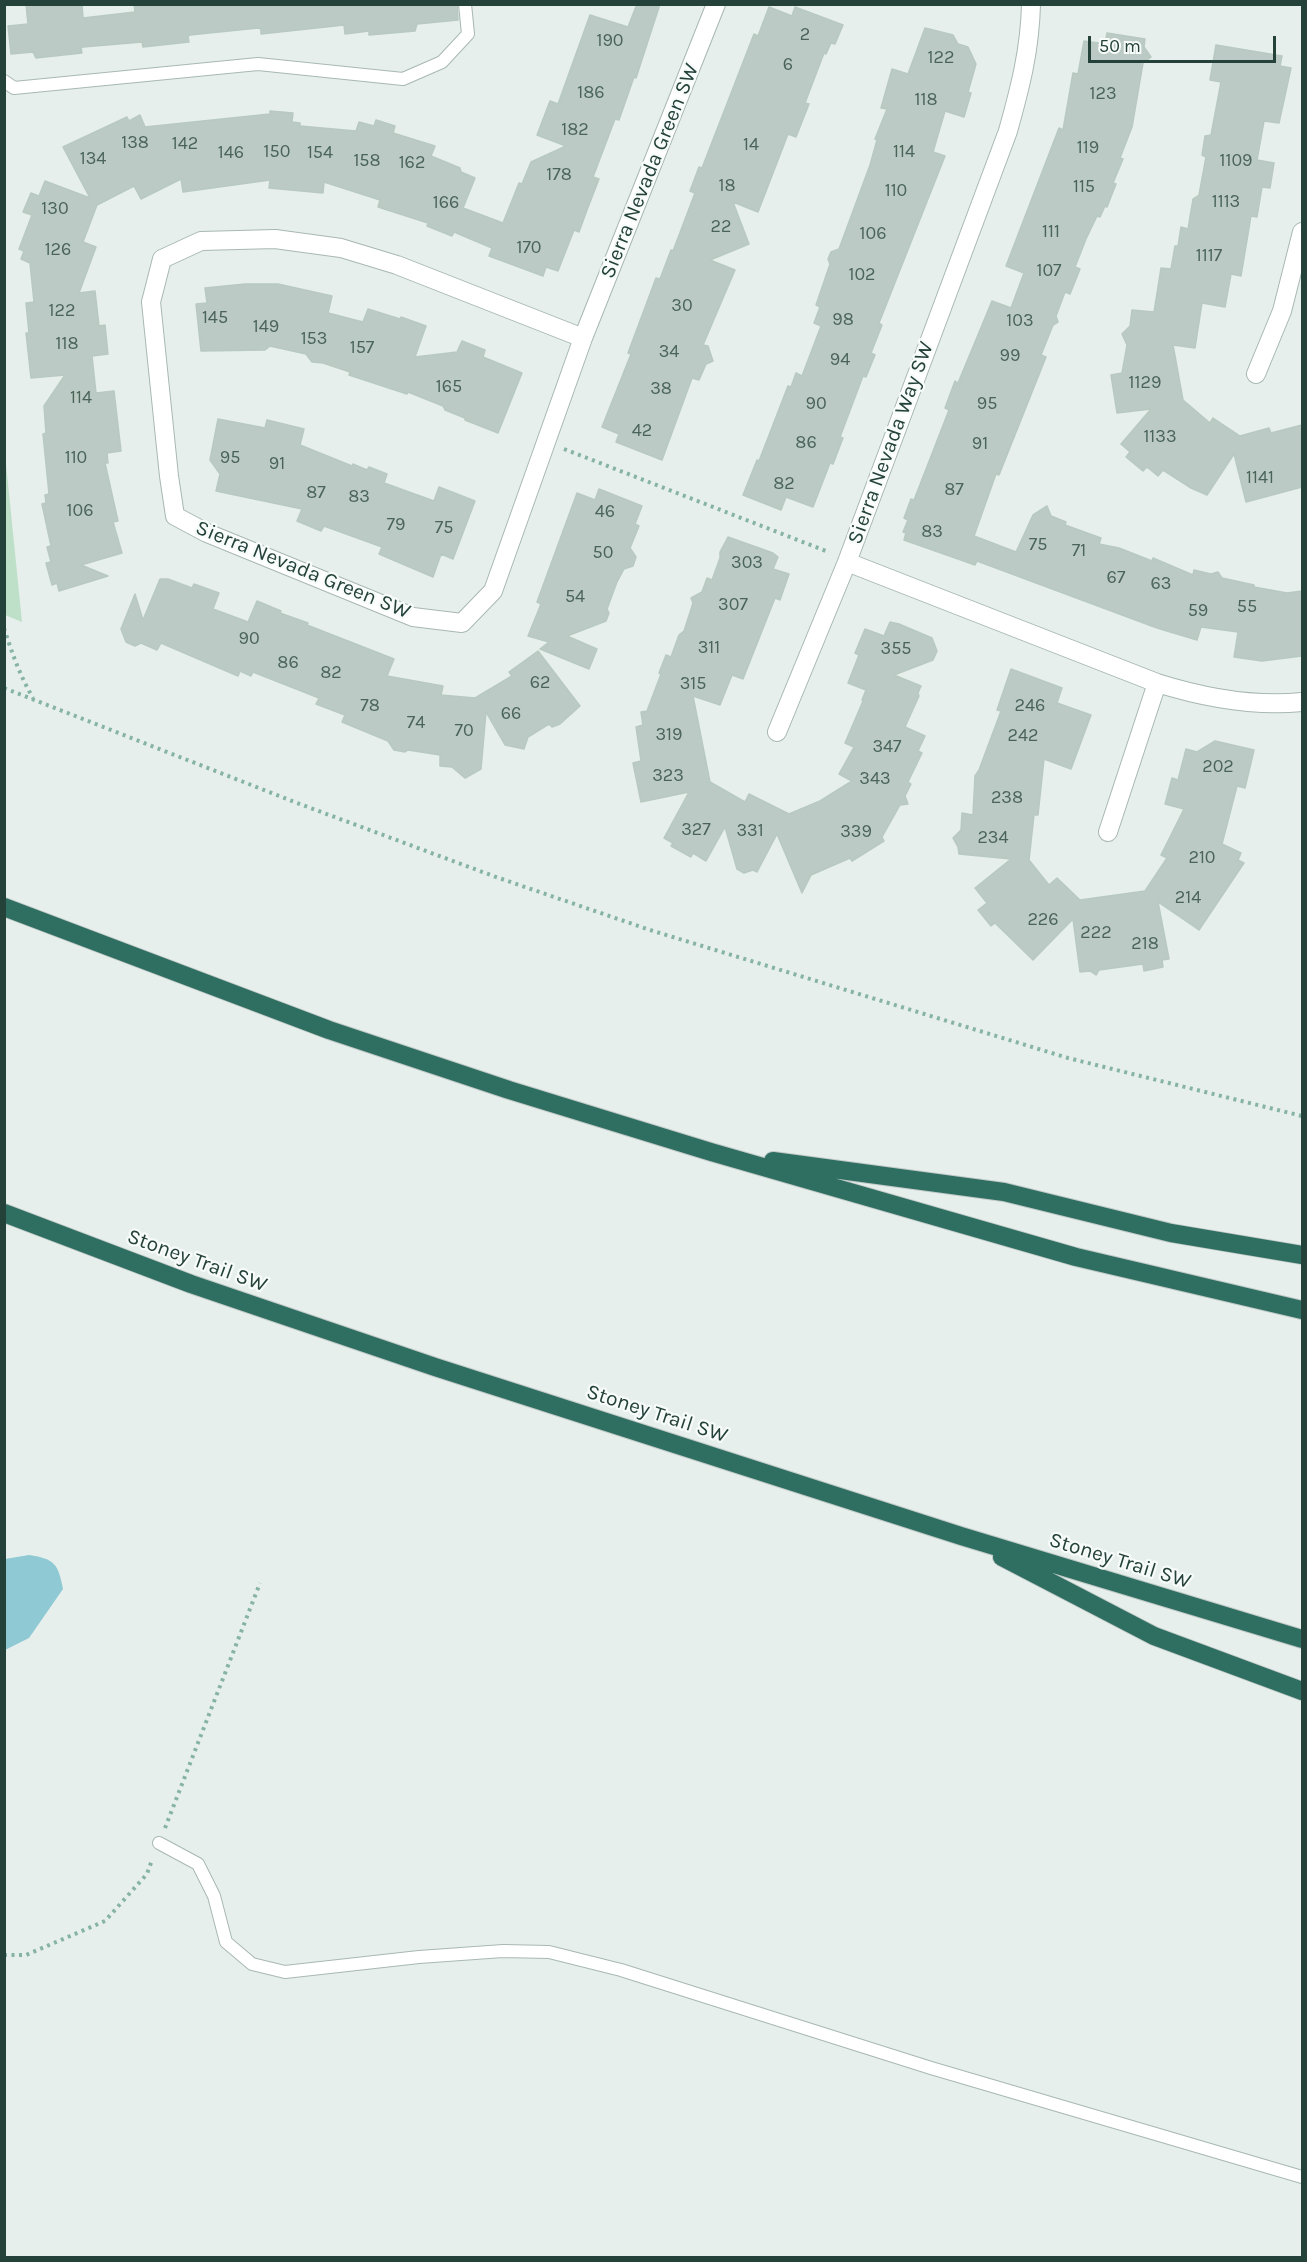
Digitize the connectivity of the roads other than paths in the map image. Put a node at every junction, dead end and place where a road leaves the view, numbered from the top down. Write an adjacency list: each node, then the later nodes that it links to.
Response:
1 (465, 4): 4 (lane)
2 (716, 4): 6 (street, Sierra Nevada Green SW)
3 (1031, 4): 8 (street, Sierra Nevada Way SW)
4 (4, 81)
5 (1302, 232): 7 (street)
6 (583, 338): 6 (street, Sierra Nevada Green SW)
7 (1256, 374)
8 (847, 562): 9 (street, Sierra Nevada Way SW); 11 (street)
9 (1157, 683): 10 (street, Sierra Nevada Way SW); 12 (street)
10 (1302, 702)
11 (777, 732)
12 (1108, 832)
13 (4, 907): 14 (highway)
14 (711, 1152): 16 (highway); 17 (highway)
15 (4, 1213): 18 (highway, Stoney Trail SW)
16 (1302, 1256)
17 (1302, 1310)
18 (961, 1536): 19 (highway, Stoney Trail SW); 20 (highway)
19 (1302, 1639)
20 (1302, 1691)
21 (159, 1843): 22 (lane)
22 (1302, 2177)

